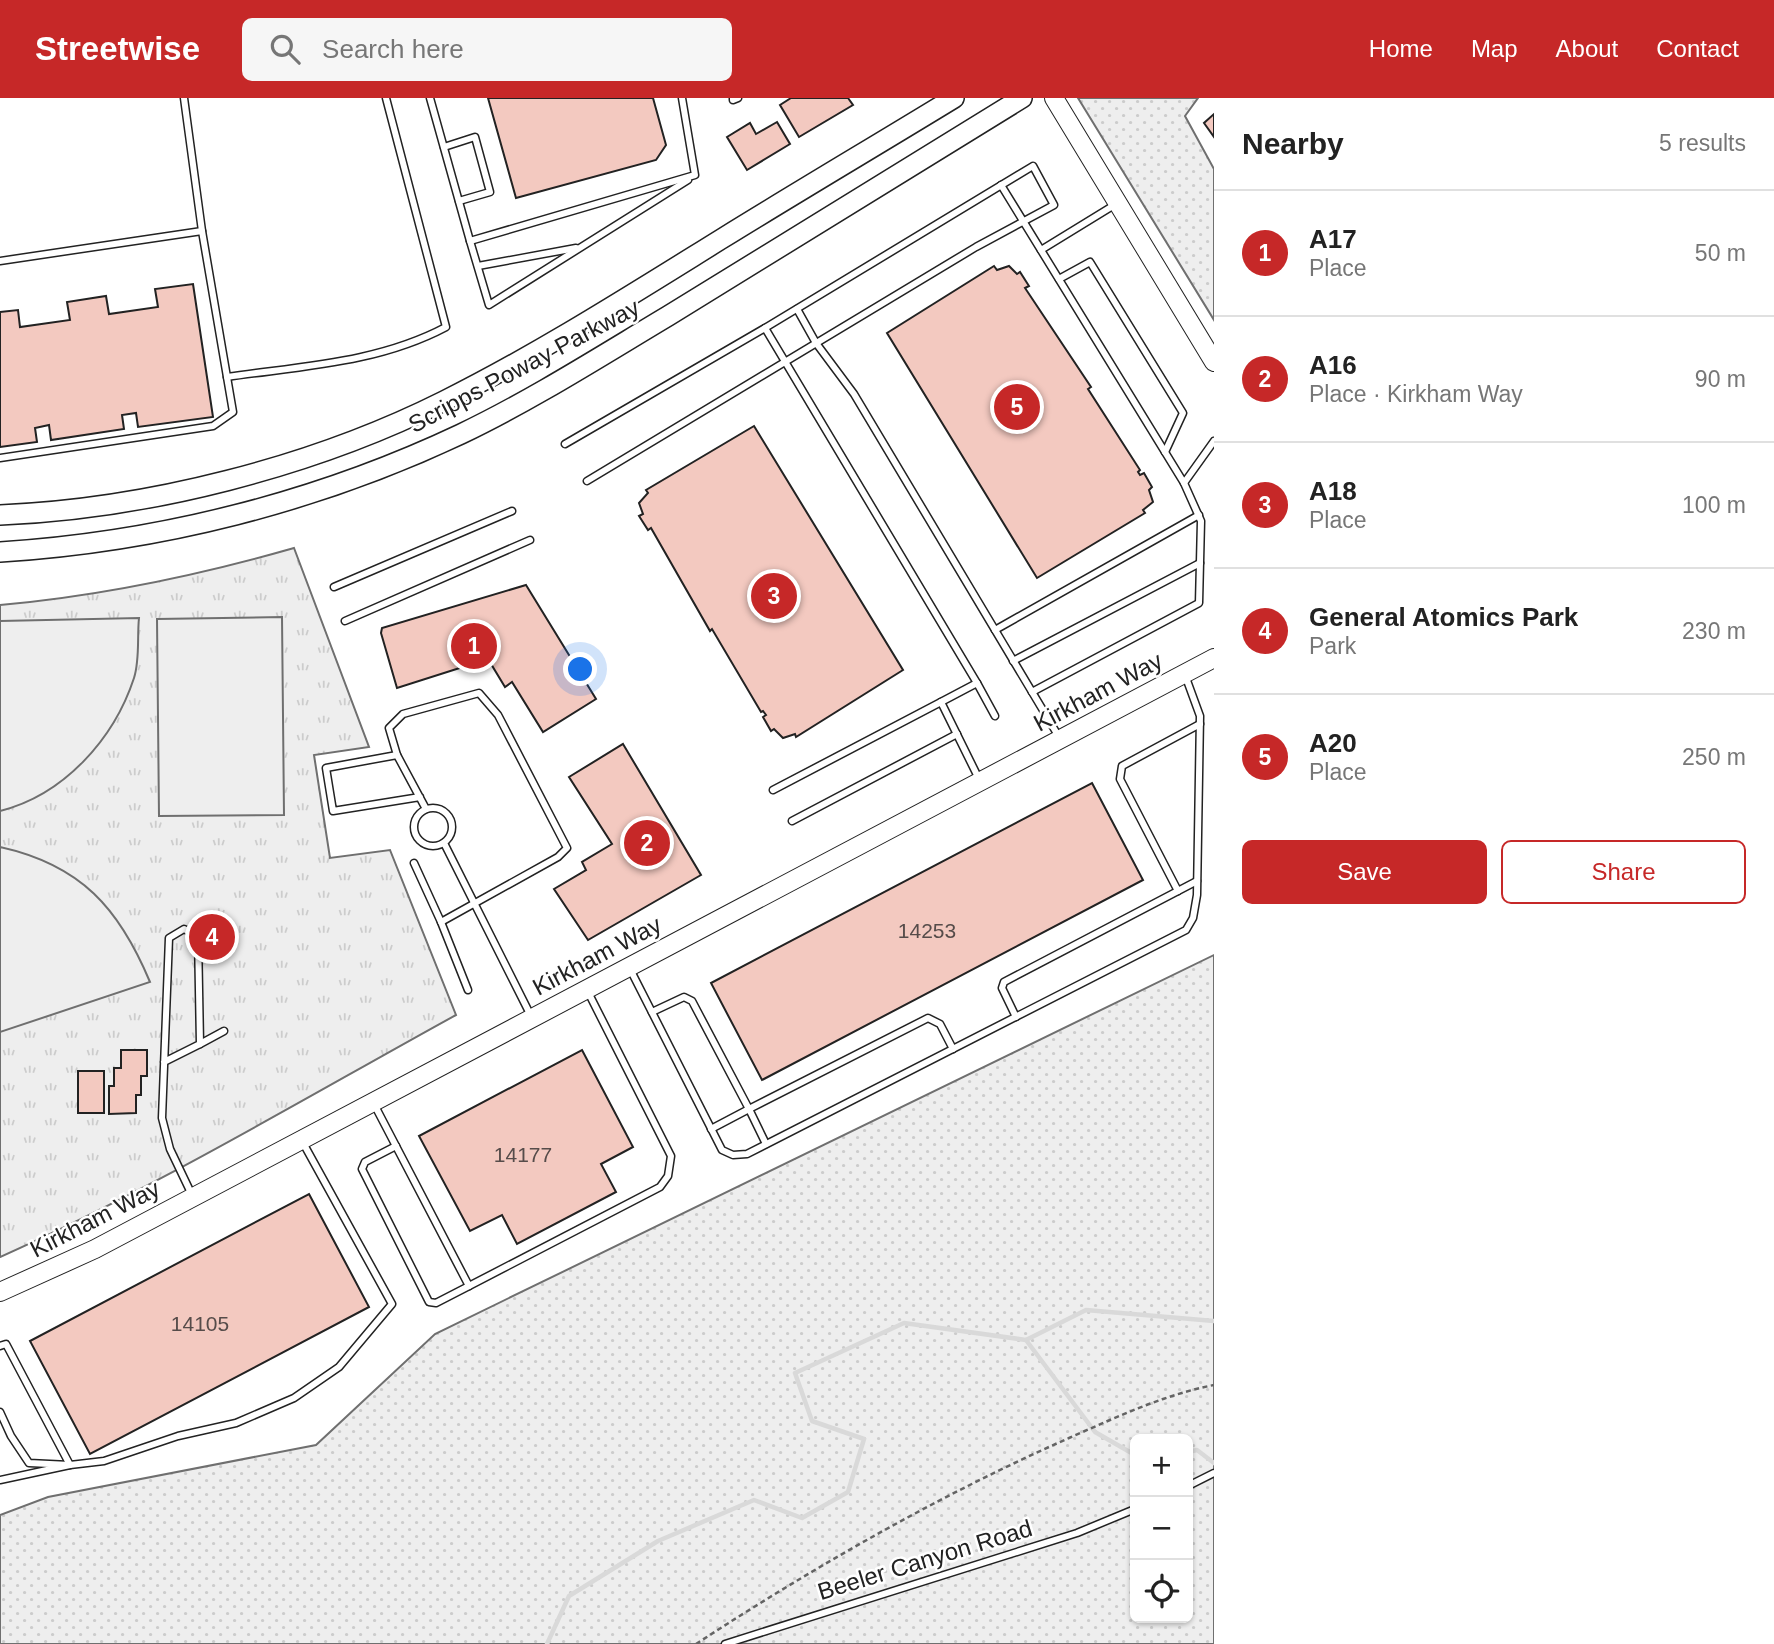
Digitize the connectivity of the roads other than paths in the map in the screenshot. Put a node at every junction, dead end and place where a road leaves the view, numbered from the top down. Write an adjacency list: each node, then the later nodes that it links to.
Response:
1 (184, 98): 14 (lane)
2 (386, 98): 26 (lane)
3 (430, 98): 8 (lane)
4 (682, 98): 9 (lane)
5 (954, 98): 34 (main road, Scripps Poway Parkway)
6 (1023, 98): 37 (main road, Scripps Poway Parkway)
7 (1054, 98): 12 (main road)
8 (444, 147): 11 (lane); 11 (lane)
9 (695, 176): 15 (lane); 16 (lane)
10 (1001, 185): 13 (lane); 13 (lane); 21 (lane)
11 (459, 201): 15 (lane)
12 (1117, 203): 17 (lane); 25 (main road)
13 (1023, 222): 17 (lane); 23 (lane)
14 (202, 231): 18 (lane); 26 (lane)
15 (470, 241): 19 (lane)
16 (581, 247): 19 (lane); 19 (lane)
17 (1041, 250): 20 (lane)
18 (0, 261)
19 (478, 266)
20 (1059, 279): 29 (lane); 29 (lane)
21 (797, 309): 22 (lane); 23 (lane)
22 (765, 328): 24 (lane); 28 (lane)
23 (816, 343): 24 (lane); 41 (lane)
24 (785, 361): 31 (lane); 45 (lane)
25 (1214, 362)
26 (227, 377): 30 (lane)
27 (1214, 441): 32 (lane)
28 (565, 444)
29 (1165, 452): 32 (lane)
30 (0, 458)
31 (587, 481)
32 (1184, 483): 35 (lane)
33 (512, 511): 39 (lane)
34 (0, 515)
35 (1199, 515): 38 (lane); 41 (lane)
36 (530, 540): 40 (lane)
37 (0, 552)
38 (1200, 563): 43 (lane); 46 (lane)
39 (334, 587)
40 (345, 621)
41 (995, 630): 43 (lane)
42 (1214, 658): 44 (main road, Kirkham Way)
43 (1013, 661): 46 (lane)
44 (1184, 674): 49 (lane); 51 (main road, Kirkham Way)
45 (977, 683): 47 (lane); 48 (lane)
46 (1032, 692): 51 (lane)
47 (941, 702): 50 (lane); 54 (lane)
48 (995, 716)
49 (1200, 724): 60 (lane); 61 (lane)
50 (957, 734): 53 (lane); 57 (lane)
51 (1060, 739): 53 (main road, Kirkham Way)
52 (397, 755): 55 (lane); 55 (lane); 62 (lane)
53 (980, 782): 64 (main road, Kirkham Way)
54 (773, 790)
55 (419, 797): 56 (lane)
56 (426, 808): 58 (lane); 58 (lane)
57 (792, 821)
58 (444, 843): 62 (lane)
59 (414, 863): 63 (lane)
60 (1197, 881): 61 (lane); 68 (lane)
61 (1178, 891): 68 (lane)
62 (475, 904): 63 (lane); 69 (lane)
63 (442, 922): 66 (lane)
64 (629, 967): 65 (main road, Kirkham Way); 67 (lane)
65 (586, 989): 69 (main road, Kirkham Way); 81 (lane)
66 (468, 990)
67 (652, 1012): 75 (lane); 76 (lane)
68 (1016, 1017): 72 (lane)
69 (532, 1018): 74 (main road, Kirkham Way)
70 (223, 1031): 71 (lane)
71 (200, 1044): 73 (lane); 73 (lane)
72 (953, 1049): 75 (lane); 78 (lane)
73 (164, 1062): 80 (lane)
74 (373, 1102): 77 (main road, Kirkham Way); 79 (lane)
75 (749, 1109): 76 (lane); 78 (lane)
76 (711, 1129): 78 (lane)
77 (302, 1140): 80 (main road, Kirkham Way); 85 (lane)
78 (766, 1144)
79 (396, 1146): 81 (lane); 81 (lane)
80 (193, 1197): 82 (main road, Kirkham Way)
81 (470, 1286)
82 (0, 1292)
83 (0, 1346): 85 (lane)
84 (0, 1412): 85 (lane)
85 (69, 1465): 87 (lane)
86 (1214, 1473): 88 (lane)
87 (0, 1480)
88 (1193, 1484)
89 (1130, 1512): 90 (lane, Beeler Canyon Road)
90 (725, 1644)

